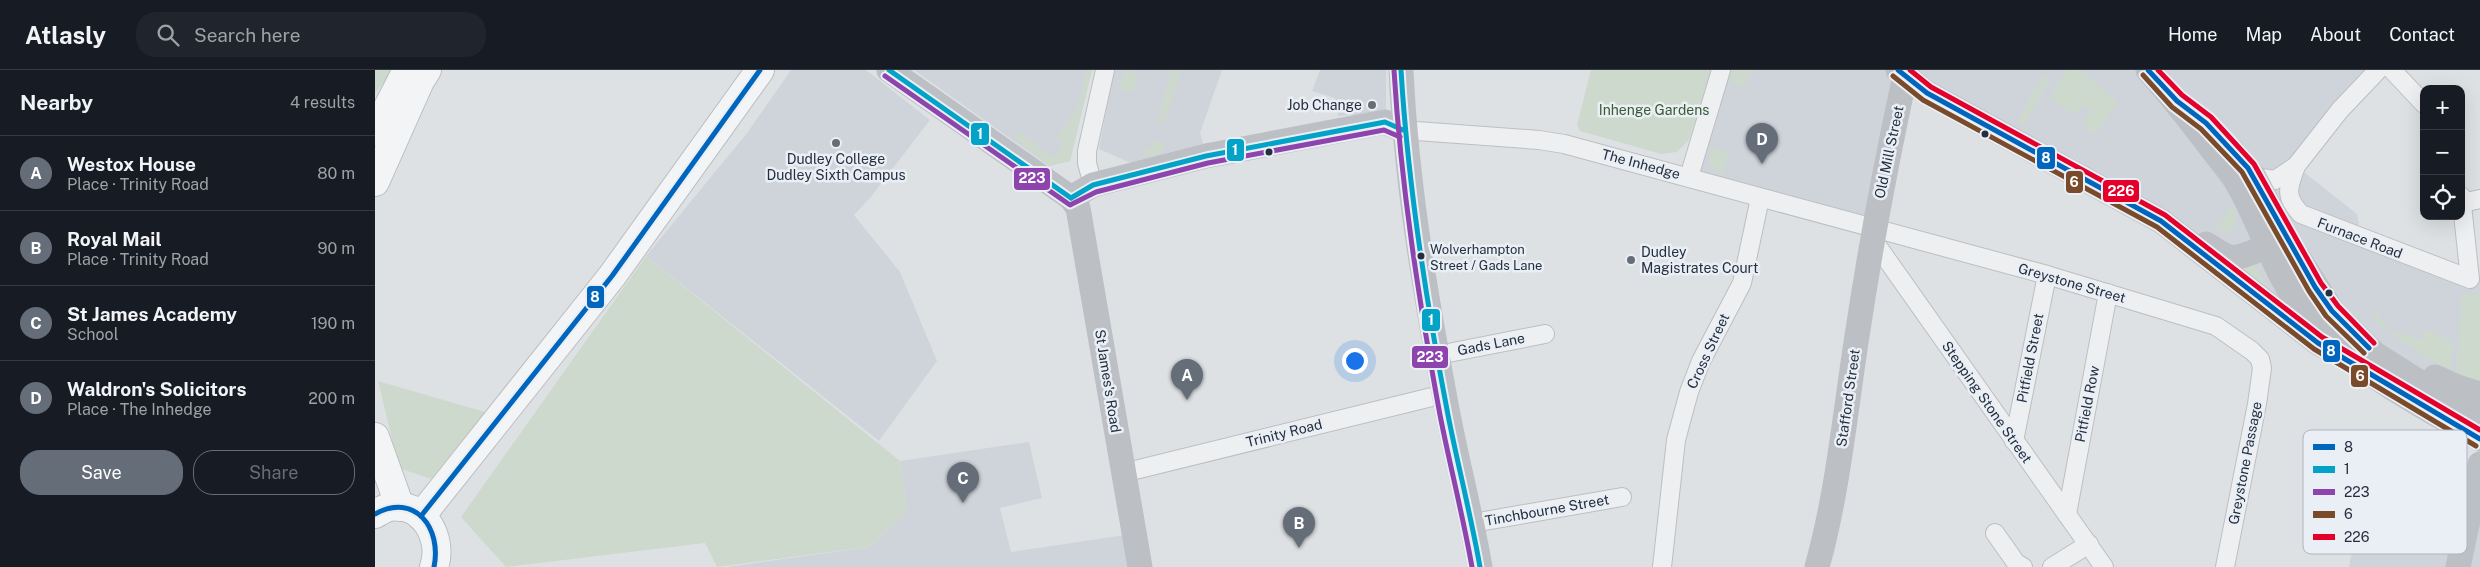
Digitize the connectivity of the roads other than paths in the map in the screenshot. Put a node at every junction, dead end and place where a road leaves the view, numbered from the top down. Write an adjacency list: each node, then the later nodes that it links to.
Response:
1 (760, 70): 47 (main road)
2 (889, 70): 21 (main road)
3 (1105, 70): 20 (street)
4 (1401, 70): 14 (main road)
5 (1721, 70): 17 (street)
6 (2147, 70): 12 (main road)
7 (2378, 70): 16 (street)
8 (2391, 70): 11 (street)
9 (420, 71): 13 (main road); 15 (street); 19 (main road)
10 (1901, 73): 26 (main road); 27 (main road, Old Mill Street)
11 (2420, 100)
12 (2177, 101): 18 (main road); 28 (main road)
13 (378, 121)
14 (1403, 130): 17 (street, The Inhedge); 20 (main road); 32 (main road)
15 (375, 160)
16 (2296, 166): 18 (street); 25 (street, Furnace Road)
17 (1689, 177): 22 (street, The Inhedge)
18 (2254, 177): 28 (main road)
19 (375, 182)
20 (1093, 185): 21 (main road)
21 (1071, 198): 45 (main road, St James's Road)
22 (1760, 198): 27 (street, The Inhedge); 57 (street, Cross Street)
23 (2465, 199): 24 (street)
24 (2480, 200)
25 (2464, 220)
26 (2161, 221): 28 (main road); 35 (main road)
27 (1872, 232): 29 (street, Greystone Street); 43 (street, Stepping Stone Street); 58 (main road, Stafford Street)
28 (2277, 242): 34 (main road); 35 (main road)
29 (2047, 275): 30 (street, Greystone Street); 43 (street, Pitfield Street)
30 (2108, 293): 33 (street, Greystone Street); 48 (street, Pitfield Row)
31 (1545, 334): 32 (street, Gads Lane)
32 (1437, 354): 36 (main road)
33 (2260, 359): 62 (street, Greystone Passage)
34 (2389, 362): 37 (main road); 38 (main road)
35 (2355, 363): 39 (main road)
36 (1444, 394): 45 (street, Trinity Road); 49 (main road)
37 (2480, 394)
38 (2480, 420)
39 (2464, 430)
40 (2467, 432): 42 (main road)
41 (375, 436): 47 (main road)
42 (2480, 439)
43 (2014, 441): 48 (street, Stepping Stone Street)
44 (2480, 464): 50 (main road)
45 (1123, 473): 55 (main road, St James's Road)
46 (1622, 497): 49 (street, Tinchbourne Street)
47 (399, 512): 54 (main road)
48 (2067, 514): 52 (street, Stepping Stone Street)
49 (1473, 523): 56 (main road)
50 (2467, 525)
51 (1995, 533): 59 (street)
52 (2089, 544): 60 (street); 61 (street, Stepping Stone Street)
53 (2461, 554): 63 (main road)
54 (434, 567)
55 (1140, 567)
56 (1480, 567)
57 (1662, 567)
58 (1817, 567)
59 (2023, 567)
60 (2052, 567)
61 (2104, 567)
62 (2225, 567)
63 (2458, 567)

